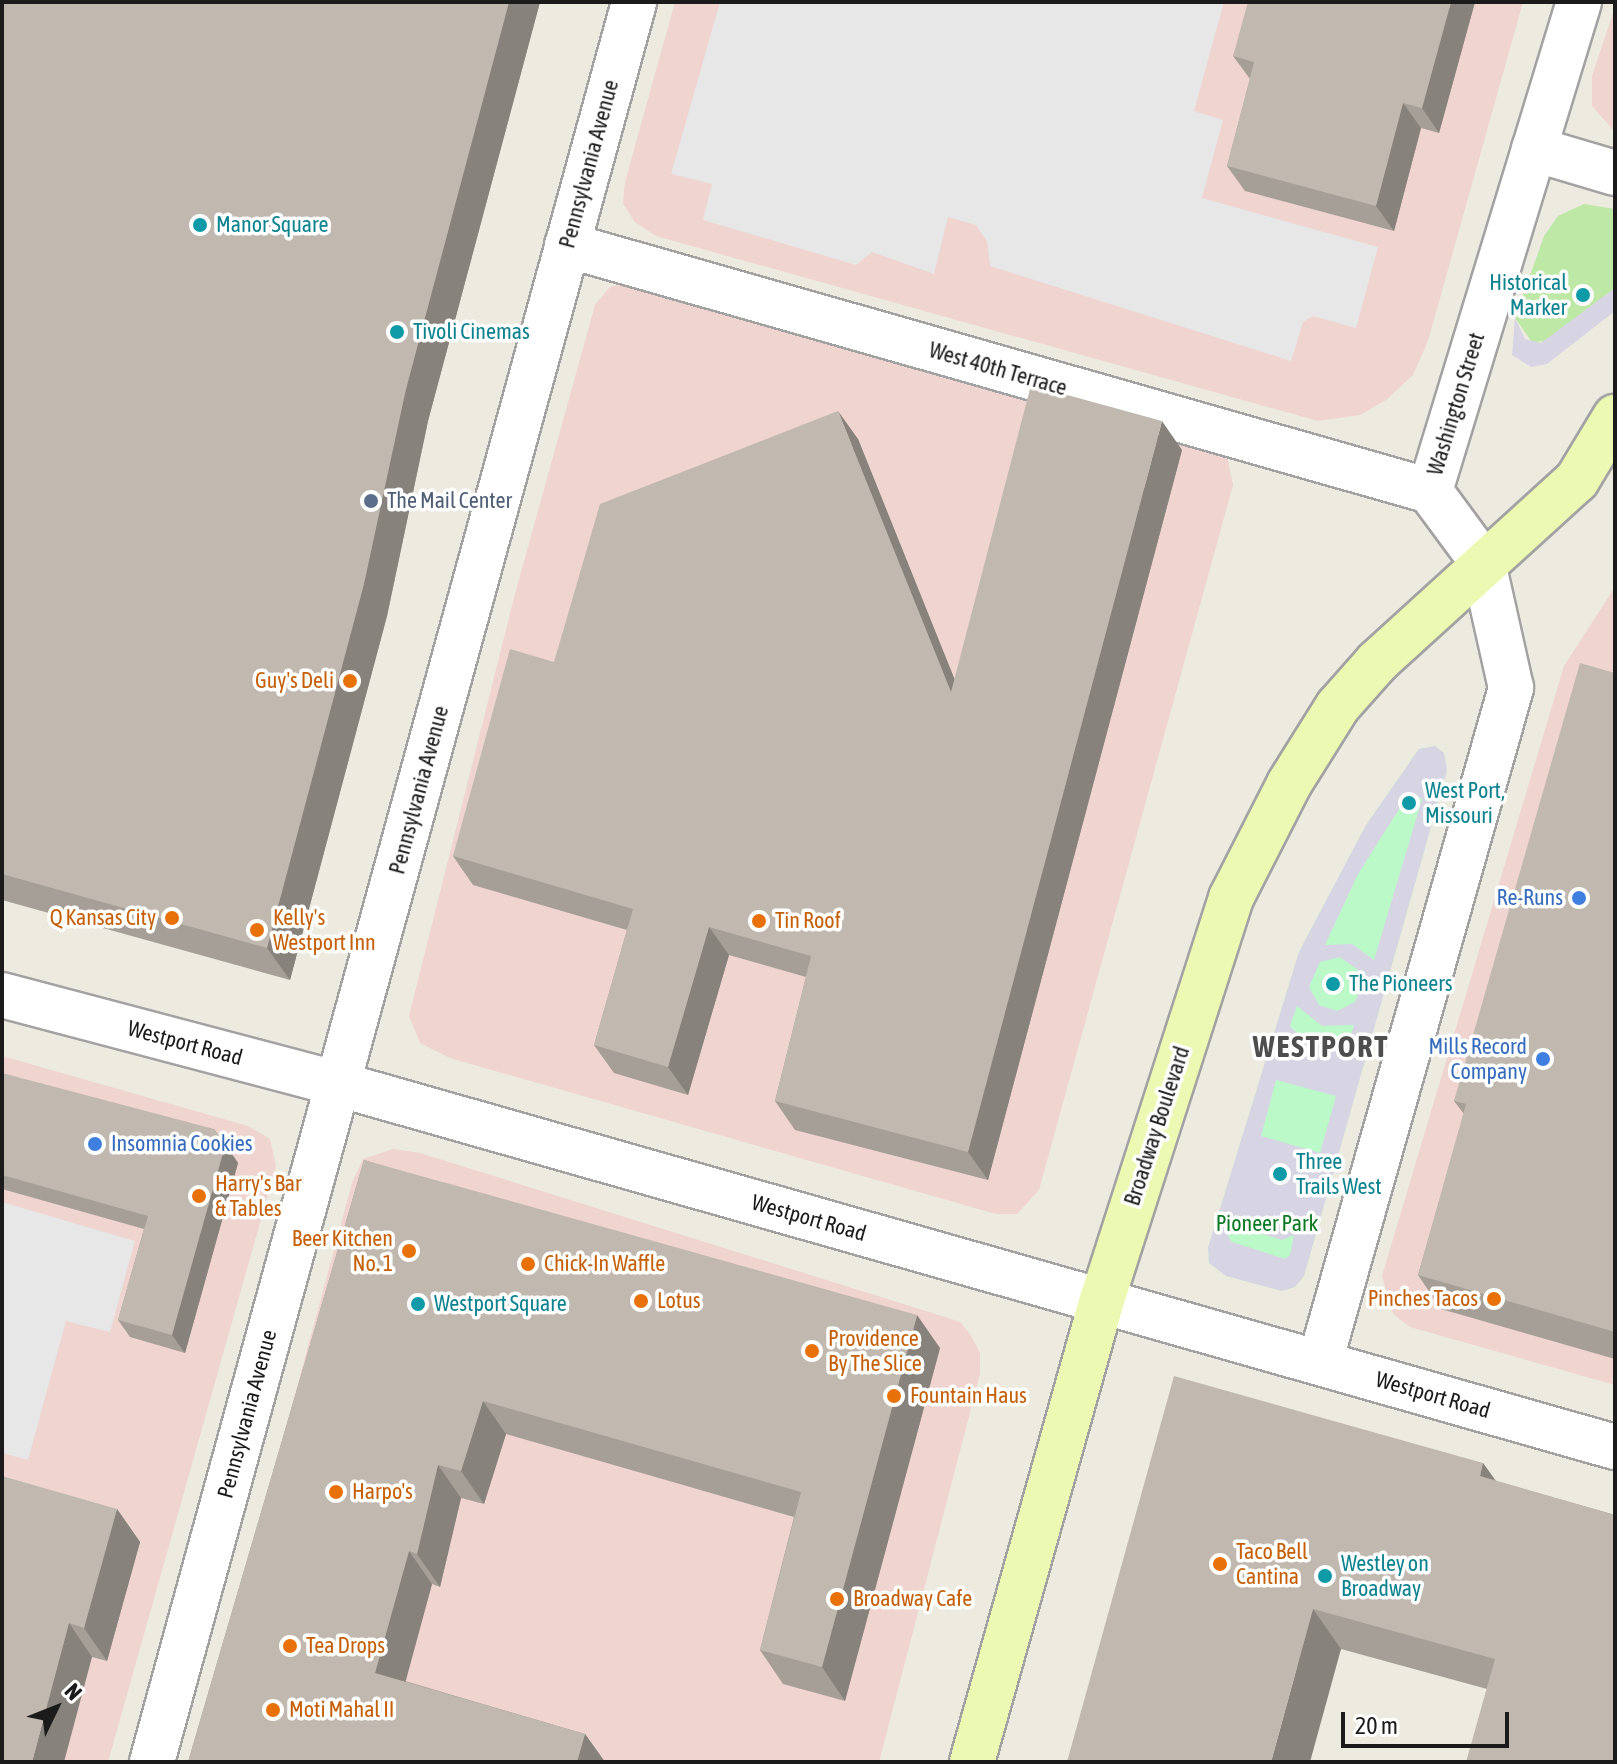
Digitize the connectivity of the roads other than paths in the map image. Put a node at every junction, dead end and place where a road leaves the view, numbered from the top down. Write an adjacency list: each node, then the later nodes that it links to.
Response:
1 (634, 2): 5 (street, Pennsylvania Avenue)
2 (1579, 2): 3 (street, Washington Street)
3 (1534, 149): 4 (street); 8 (street, Washington Street)
4 (1615, 173)
5 (567, 245): 8 (street, West 40th Terrace); 11 (street, Pennsylvania Avenue)
6 (1615, 417): 7 (main road, Broadway Boulevard)
7 (1596, 473): 9 (main road, Broadway Boulevard)
8 (1430, 491): 9 (street, Washington Street)
9 (1483, 563): 12 (main road, Broadway Boulevard); 13 (street)
10 (2, 995): 11 (street, Westport Road)
11 (338, 1084): 12 (street, Westport Road); 15 (street, Pennsylvania Avenue)
12 (1102, 1300): 13 (street, Westport Road); 16 (main road, Broadway Boulevard)
13 (1320, 1362): 14 (street, Westport Road)
14 (1615, 1447)
15 (152, 1762)
16 (972, 1762)

